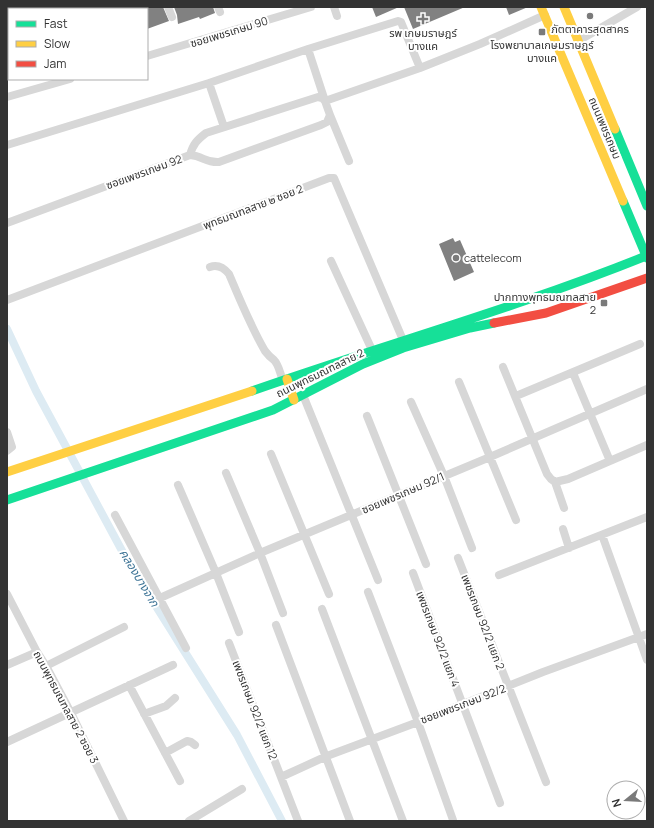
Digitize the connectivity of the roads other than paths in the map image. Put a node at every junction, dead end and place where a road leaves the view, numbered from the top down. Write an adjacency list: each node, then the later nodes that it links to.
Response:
1 (168, 7): 8 (street)
2 (312, 7): 11 (street, ซอยเพชรเกษม 90)
3 (334, 7): 7 (street)
4 (564, 7): 9 (main road, ถนนเพชรเกษม)
5 (637, 7): 9 (street)
6 (543, 11): 12 (street); 24 (main road, ถนนเพชรเกษม)
7 (337, 16)
8 (172, 17)
9 (578, 41): 22 (main road, ถนนเพชรเกษม)
10 (308, 48): 12 (street); 14 (street); 16 (street)
11 (148, 56)
12 (420, 68): 16 (street)
13 (67, 80): 15 (street)
14 (209, 83): 18 (street); 19 (street)
15 (7, 98)
16 (326, 101): 17 (street); 18 (street)
17 (330, 115): 20 (street, ซอยเพชรเกษม 92); 21 (street)
18 (224, 127): 20 (street)
19 (7, 146)
20 (190, 155): 23 (street, ซอยเพชรเกษม 92)
21 (349, 161)
22 (647, 206)
23 (7, 223)
24 (647, 256): 29 (main road, ถนนพุทธมณฑลสาย 2)
25 (331, 261): 31 (street)
26 (210, 267): 34 (street)
27 (647, 278): 37 (main road, ถนนพุทธมณฑลสาย 2)
28 (7, 300): 29 (street, พุทธมณฑลสาย ๒ ซอย 2)
29 (403, 340): 31 (main road, ถนนพุทธมณฑลสาย 2)
30 (640, 344): 33 (street)
31 (372, 350): 34 (main road, ถนนพุทธมณฑลสาย 2)
32 (503, 367): 38 (street)
33 (573, 373): 38 (street); 41 (street)
34 (285, 379): 39 (main road); 50 (main road, ถนนพุทธมณฑลสาย 2)
35 (459, 382): 48 (street)
36 (647, 390): 41 (street, ซอยเพชรเกษม 92/1)
37 (303, 395): 39 (main road, ถนนพุทธมณฑลสาย 2); 59 (street)
38 (516, 396): 44 (street)
39 (294, 400): 56 (main road, ถนนพุทธมณฑลสาย 2)
40 (411, 402): 52 (street)
41 (590, 414): 44 (street, ซอยเพชรเกษม 92/1); 49 (street)
42 (367, 416): 55 (street)
43 (7, 432): 46 (street)
44 (533, 439): 48 (street, ซอยเพชรเกษม 92/1); 53 (street)
45 (647, 445): 49 (street)
46 (7, 451)
47 (270, 454): 63 (street)
48 (490, 457): 52 (street, ซอยเพชรเกษม 92/1); 61 (street)
49 (610, 461): 53 (street)
50 (7, 472)
51 (226, 473): 67 (street)
52 (444, 476): 55 (street, ซอยเพชรเกษม 92/1); 65 (street)
53 (555, 482): 57 (street)
54 (178, 485): 71 (street)
55 (398, 494): 59 (street, ซอยเพชรเกษม 92/1); 69 (street)
56 (7, 500)
57 (564, 508)
58 (115, 514): 77 (street)
59 (352, 514): 63 (street, ซอยเพชรเกษม 92/1); 73 (street)
60 (647, 517): 64 (street)
61 (516, 520)
62 (563, 529): 66 (street)
63 (304, 534): 67 (street, ซอยเพชรเกษม 92/1); 76 (street)
64 (602, 535): 66 (street); 84 (street)
65 (472, 548)
66 (569, 548): 72 (street)
67 (260, 553): 71 (street, ซอยเพชรเกษม 92/1); 79 (street)
68 (458, 558): 93 (street, เพชรเกษม 92/2 แยก 2)
69 (426, 564)
70 (413, 573): 95 (street, เพชรเกษม 92/2 แยก 4)
71 (216, 574): 77 (street, ซอยเพชรเกษม 92/1); 82 (street)
72 (499, 575)
73 (378, 580)
74 (368, 592): 98 (street)
75 (7, 594): 87 (street, ถนนพุทธมณฑลสาย 2 ซอย 3)
76 (329, 594)
77 (160, 598): 86 (street)
78 (322, 609): 99 (street)
79 (283, 614)
80 (276, 625): 103 (street)
81 (124, 627): 91 (street)
82 (239, 632)
83 (647, 634): 84 (street, ซอยเพชรเกษม 92/2)
84 (638, 637): 88 (street); 93 (street, ซอยเพชรเกษม 92/2)
85 (229, 642): 104 (street, เพชรเกษม 92/2 แยก 12)
86 (186, 648)
87 (36, 652): 89 (street); 91 (street, ถนนพุทธมณฑลสาย 2 ซอย 3)
88 (647, 660)
89 (7, 665)
90 (173, 665): 92 (street)
91 (46, 666): 96 (street, ถนนพุทธมณฑลสาย 2 ซอย 3)
92 (129, 685): 96 (street); 97 (street)
93 (508, 686): 95 (street, ซอยเพชรเกษม 92/2); 106 (street, เพชรเกษม 92/2 แยก 2)
94 (175, 698): 97 (street)
95 (463, 704): 98 (street, ซอยเพชรเกษม 92/2); 108 (street, เพชรเกษม 92/2 แยก 4)
96 (71, 713): 100 (street); 110 (street, ถนนพุทธมณฑลสาย 2 ซอย 3)
97 (144, 714): 102 (street)
98 (418, 722): 99 (street, ซอยเพชรเกษม 92/2); 109 (street)
99 (372, 739): 103 (street, ซอยเพชรเกษม 92/2); 114 (street)
100 (7, 742)
101 (195, 745): 102 (street)
102 (165, 753): 105 (street)
103 (327, 756): 104 (street, ซอยเพชรเกษม 92/2); 113 (street)
104 (281, 777): 112 (street, เพชรเกษม 92/2 แยก 12)
105 (180, 781)
106 (546, 782)
107 (242, 789): 111 (street)
108 (500, 803)
109 (453, 820)
110 (124, 821)
111 (189, 821)
112 (298, 821)
113 (350, 821)
114 (403, 821)

